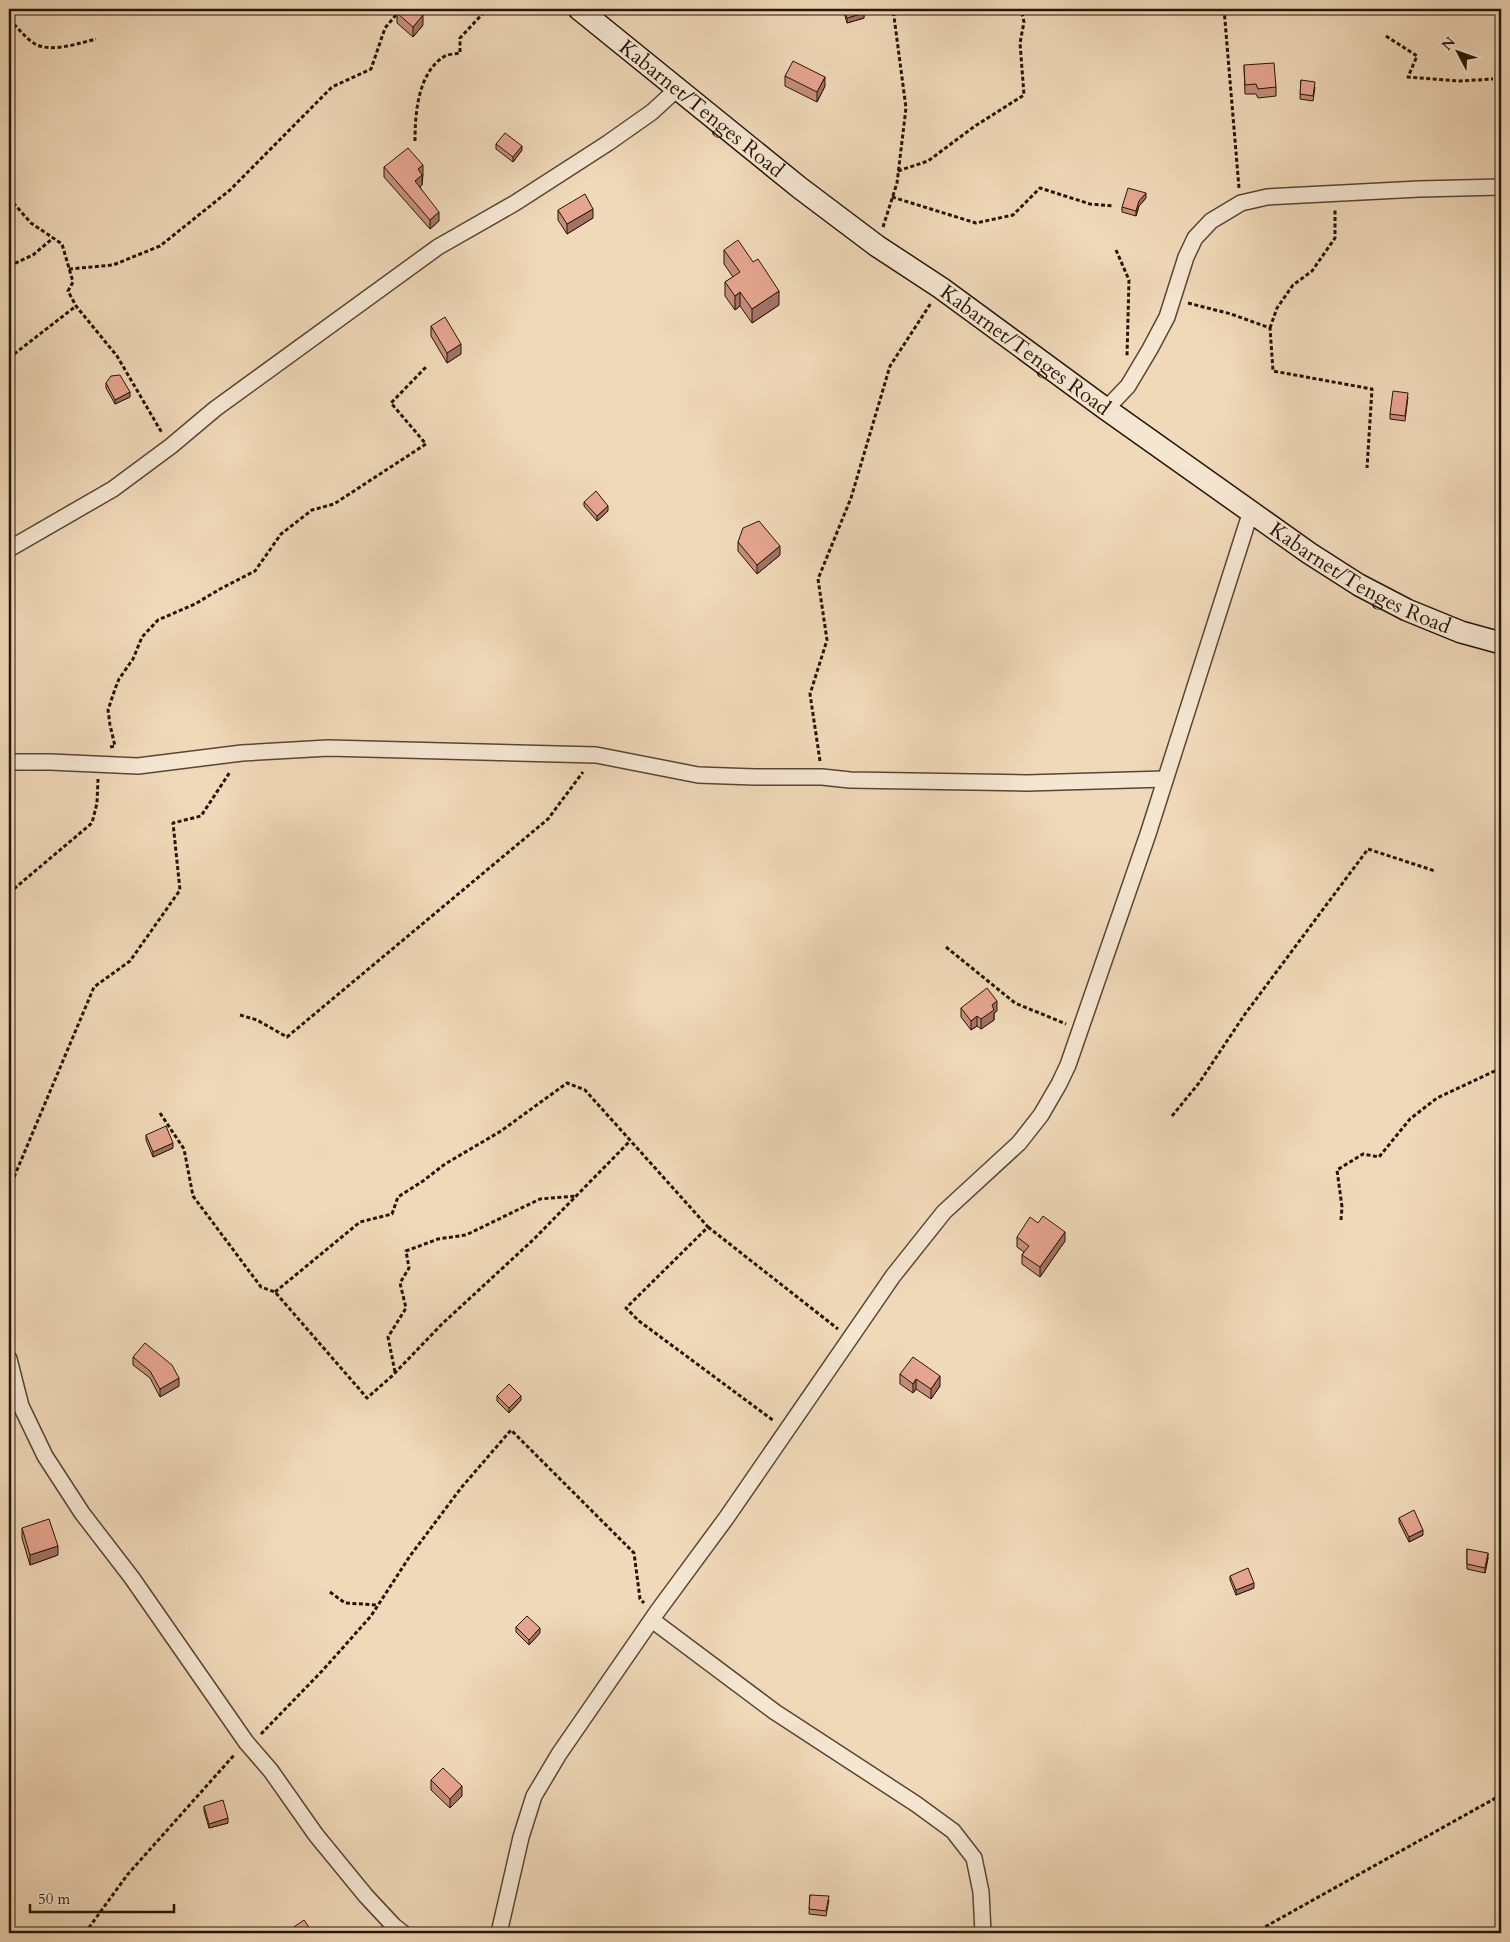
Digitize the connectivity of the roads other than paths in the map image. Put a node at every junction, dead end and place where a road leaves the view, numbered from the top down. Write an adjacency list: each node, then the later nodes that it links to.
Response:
1 (579, 9): 2 (street, Kabarnet/Tenges Road)
2 (677, 89): 4 (street, Kabarnet/Tenges Road); 6 (street)
3 (1501, 187): 4 (street)
4 (1106, 410): 5 (street, Kabarnet/Tenges Road)
5 (1251, 511): 7 (street, Kabarnet/Tenges Road); 9 (street)
6 (9, 549)
7 (1501, 643)
8 (9, 762): 9 (street)
9 (1165, 779): 11 (street)
10 (9, 1359): 12 (street)
11 (654, 1616): 13 (street); 14 (street)
12 (403, 1933)
13 (499, 1933)
14 (983, 1933)

